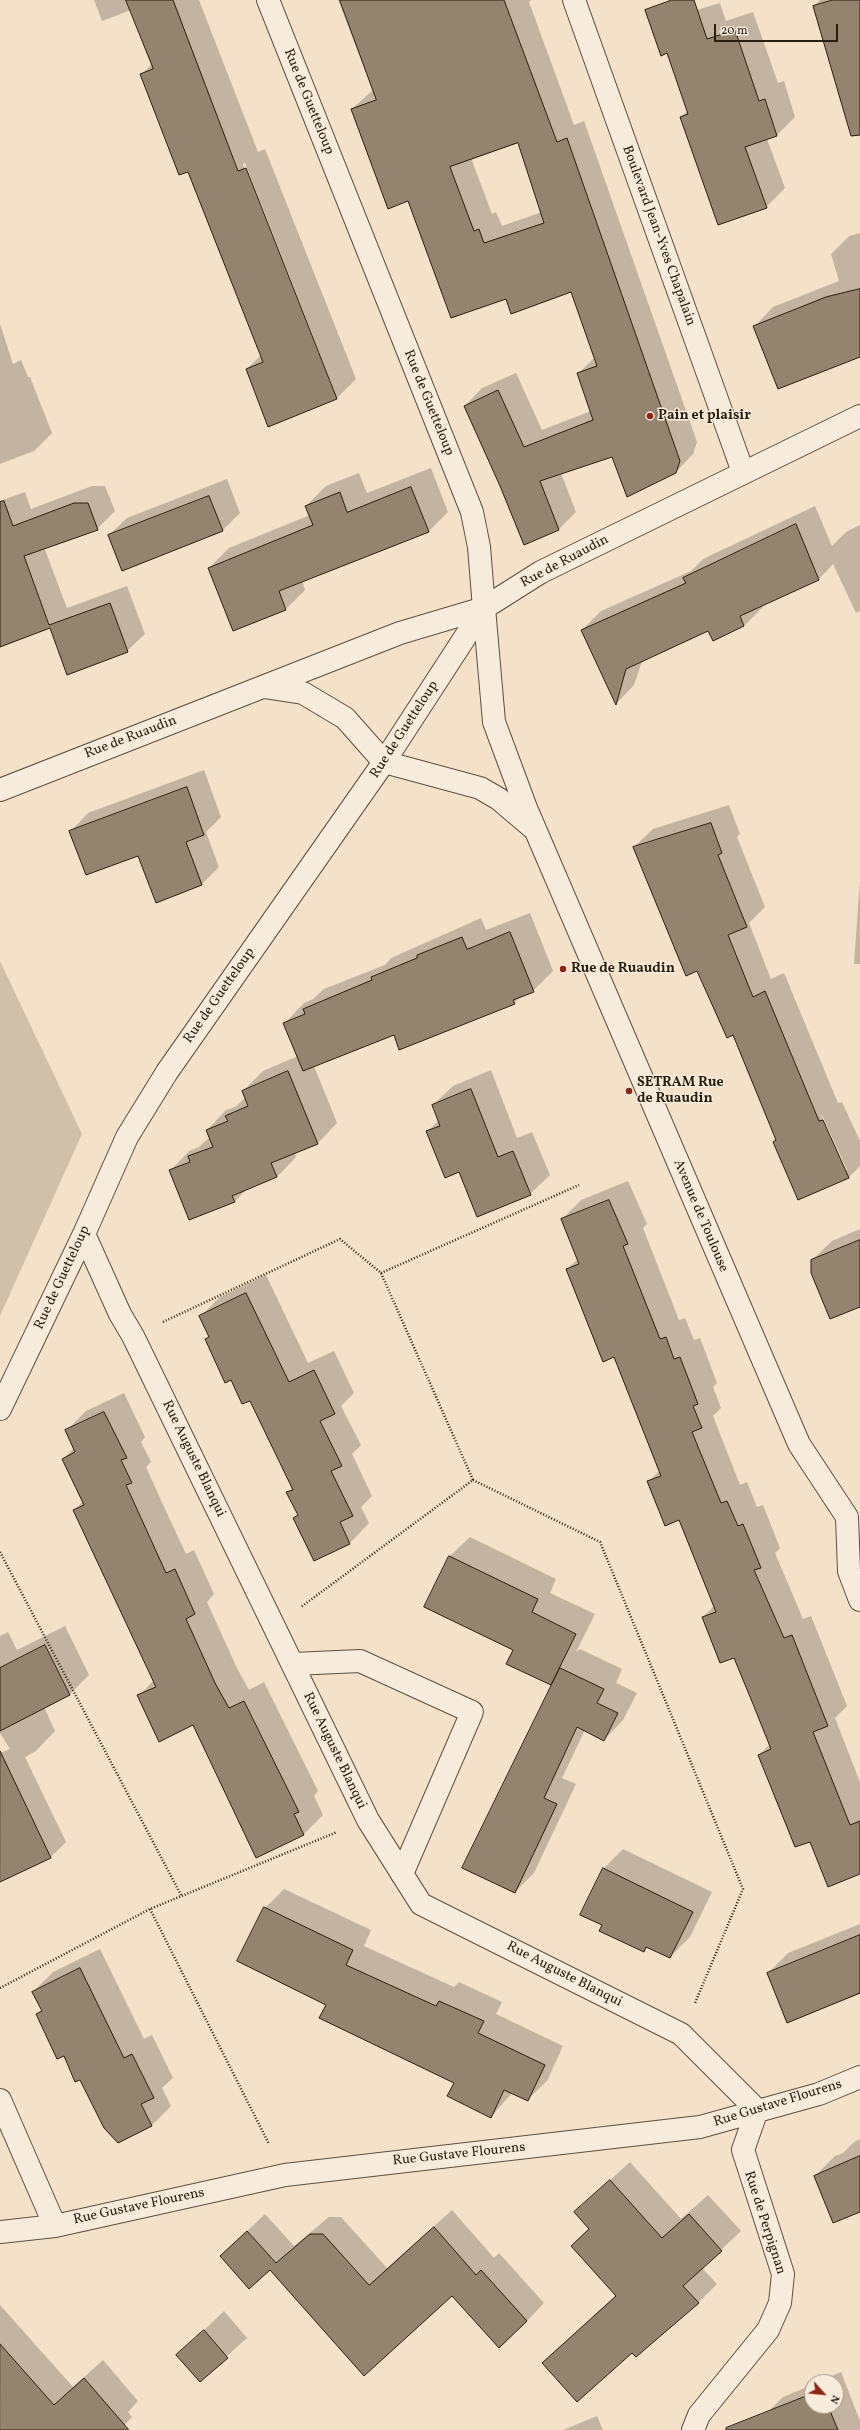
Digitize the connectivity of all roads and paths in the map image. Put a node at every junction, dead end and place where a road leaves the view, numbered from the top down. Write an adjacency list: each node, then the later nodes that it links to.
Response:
1 (268, 0): 5 (street, Rue de Guetteloup)
2 (574, 0): 4 (street, Boulevard Jean-Yves Chapalain)
3 (860, 416): 4 (street, Rue de Ruaudin)
4 (743, 472): 5 (street, Rue de Ruaudin)
5 (484, 608): 6 (street, Rue de Ruaudin); 7 (street, Rue de Guetteloup); 9 (street, Avenue de Toulouse)
6 (263, 687): 7 (street, Rue de Ruaudin); 8 (street, Rue de Ruaudin)
7 (384, 762): 9 (street, Avenue de Toulouse); 11 (street, Rue de Guetteloup)
8 (0, 790)
9 (535, 829): 16 (street, Avenue de Toulouse)
10 (579, 1185): 12 (path)
11 (84, 1234): 13 (street, Rue Auguste Blanqui); 14 (street, Rue de Guetteloup)
12 (381, 1273): 13 (path); 15 (path)
13 (133, 1336): 19 (street, Rue Auguste Blanqui)
14 (0, 1409)
15 (473, 1480): 19 (path); 26 (path)
16 (854, 1514): 18 (street, Avenue de Toulouse)
17 (0, 1552): 23 (path)
18 (860, 1600)
19 (275, 1627): 20 (street, Rue Auguste Blanqui)
20 (293, 1664): 21 (street, Rue Auguste Blanqui); 22 (street)
21 (368, 1820): 22 (street, Rue Auguste Blanqui); 23 (path)
22 (402, 1874): 26 (street, Rue Auguste Blanqui)
23 (181, 1895): 24 (path)
24 (150, 1909): 25 (path); 30 (path)
25 (0, 1988)
26 (682, 2034): 29 (street, Rue Auguste Blanqui)
27 (860, 2077): 29 (street, Rue Gustave Flourens)
28 (0, 2100): 31 (street, Rue Gustave Flourens)
29 (757, 2110): 30 (street, Rue Gustave Flourens); 33 (street, Rue de Perpignan)
30 (285, 2175): 31 (street, Rue Gustave Flourens)
31 (55, 2226): 32 (street, Rue Gustave Flourens)
32 (0, 2232)
33 (693, 2430)

